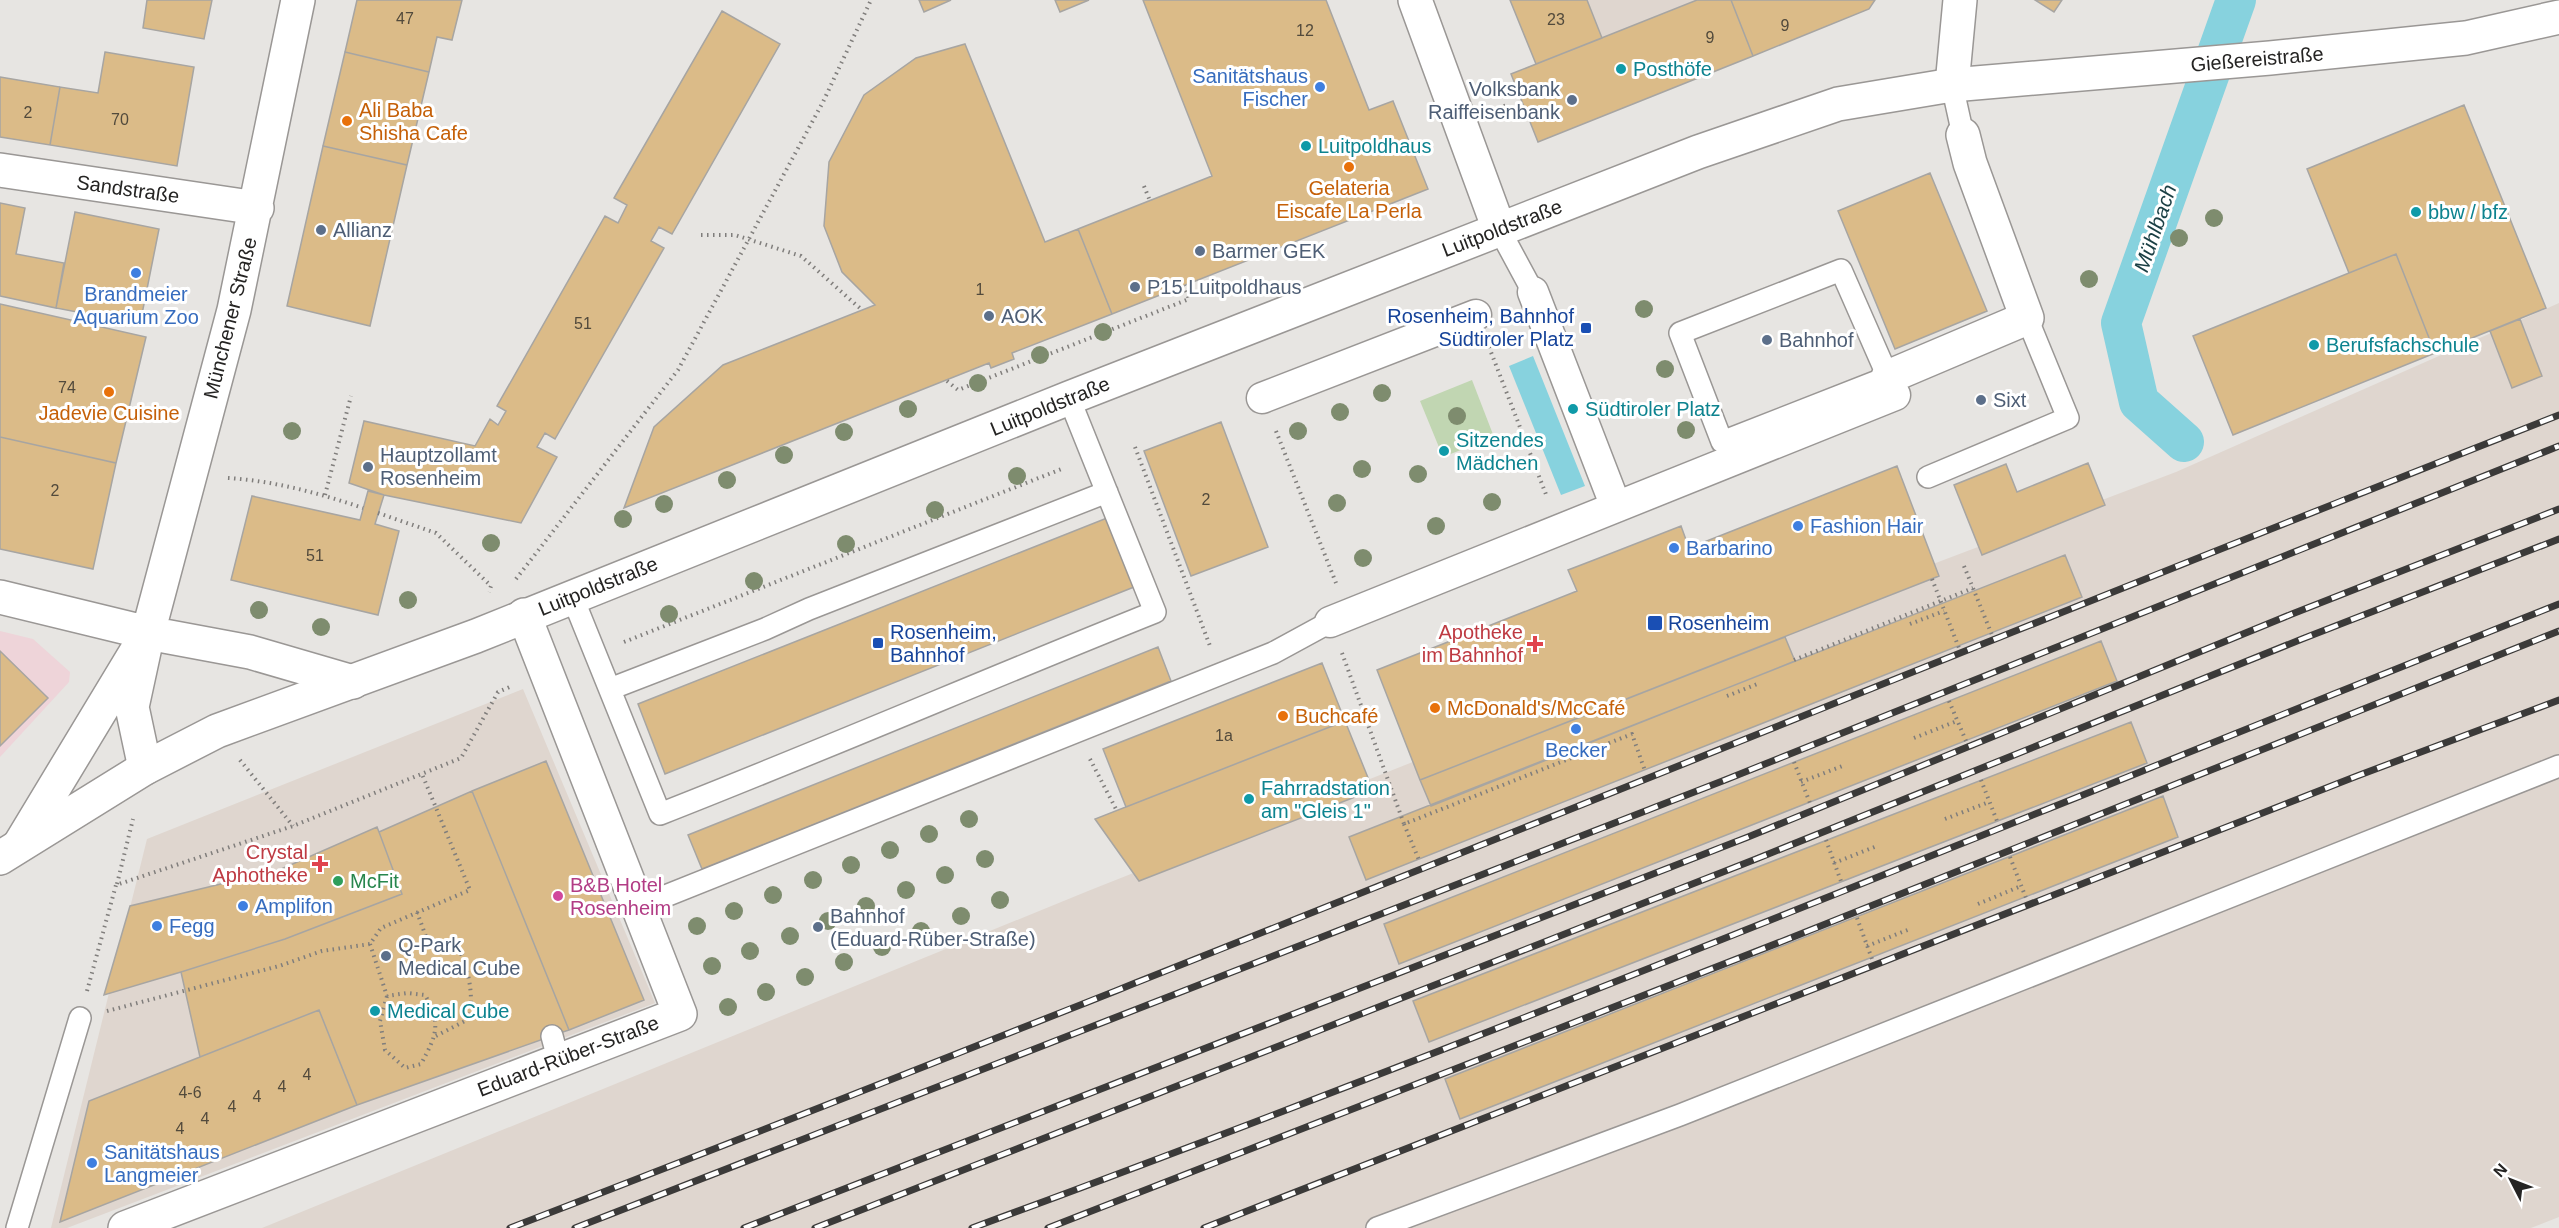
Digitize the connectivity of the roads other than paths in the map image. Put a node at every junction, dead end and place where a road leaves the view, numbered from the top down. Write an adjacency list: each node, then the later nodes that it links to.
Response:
1 (298, 0): 8 (street, Münchener Straße)
2 (1415, 0): 9 (street)
3 (1960, 0): 5 (street)
4 (2559, 17): 5 (street, Gießereistraße)
5 (1952, 85): 6 (lane); 9 (street, Luitpoldstraße)
6 (1963, 135): 12 (street)
7 (0, 170): 8 (street, Sandstraße)
8 (257, 208): 23 (street, Münchener Straße)
9 (1499, 229): 10 (lane); 14 (street, Luitpoldstraße)
10 (1533, 292): 18 (street)
11 (1476, 315): 15 (street)
12 (2027, 318): 13 (street); 16 (lane)
13 (1891, 386): 13 (lane); 18 (street)
14 (1069, 398): 17 (lane); 19 (street, Luitpoldstraße)
15 (1262, 398)
16 (1928, 477)
17 (1107, 492): 25 (lane); 25 (lane)
18 (1616, 507): 22 (street)
19 (572, 596): 21 (street, Luitpoldstraße); 25 (lane)
20 (0, 597): 23 (street)
21 (524, 615): 24 (street, Luitpoldstraße); 29 (street, Eduard-Rüber-Straße)
22 (1339, 618): 29 (lane)
23 (148, 633): 24 (street); 27 (street, Münchener Straße); 28 (street, Münchener Straße)
24 (353, 682): 27 (street, Münchener Straße)
25 (610, 689)
26 (2559, 766): 33 (lane)
27 (145, 768): 28 (street, Münchener Straße)
28 (10, 851)
29 (638, 907): 32 (street, Eduard-Rüber-Straße)
30 (80, 1018): 31 (lane)
31 (17, 1228)
32 (125, 1228)
33 (1377, 1228)

